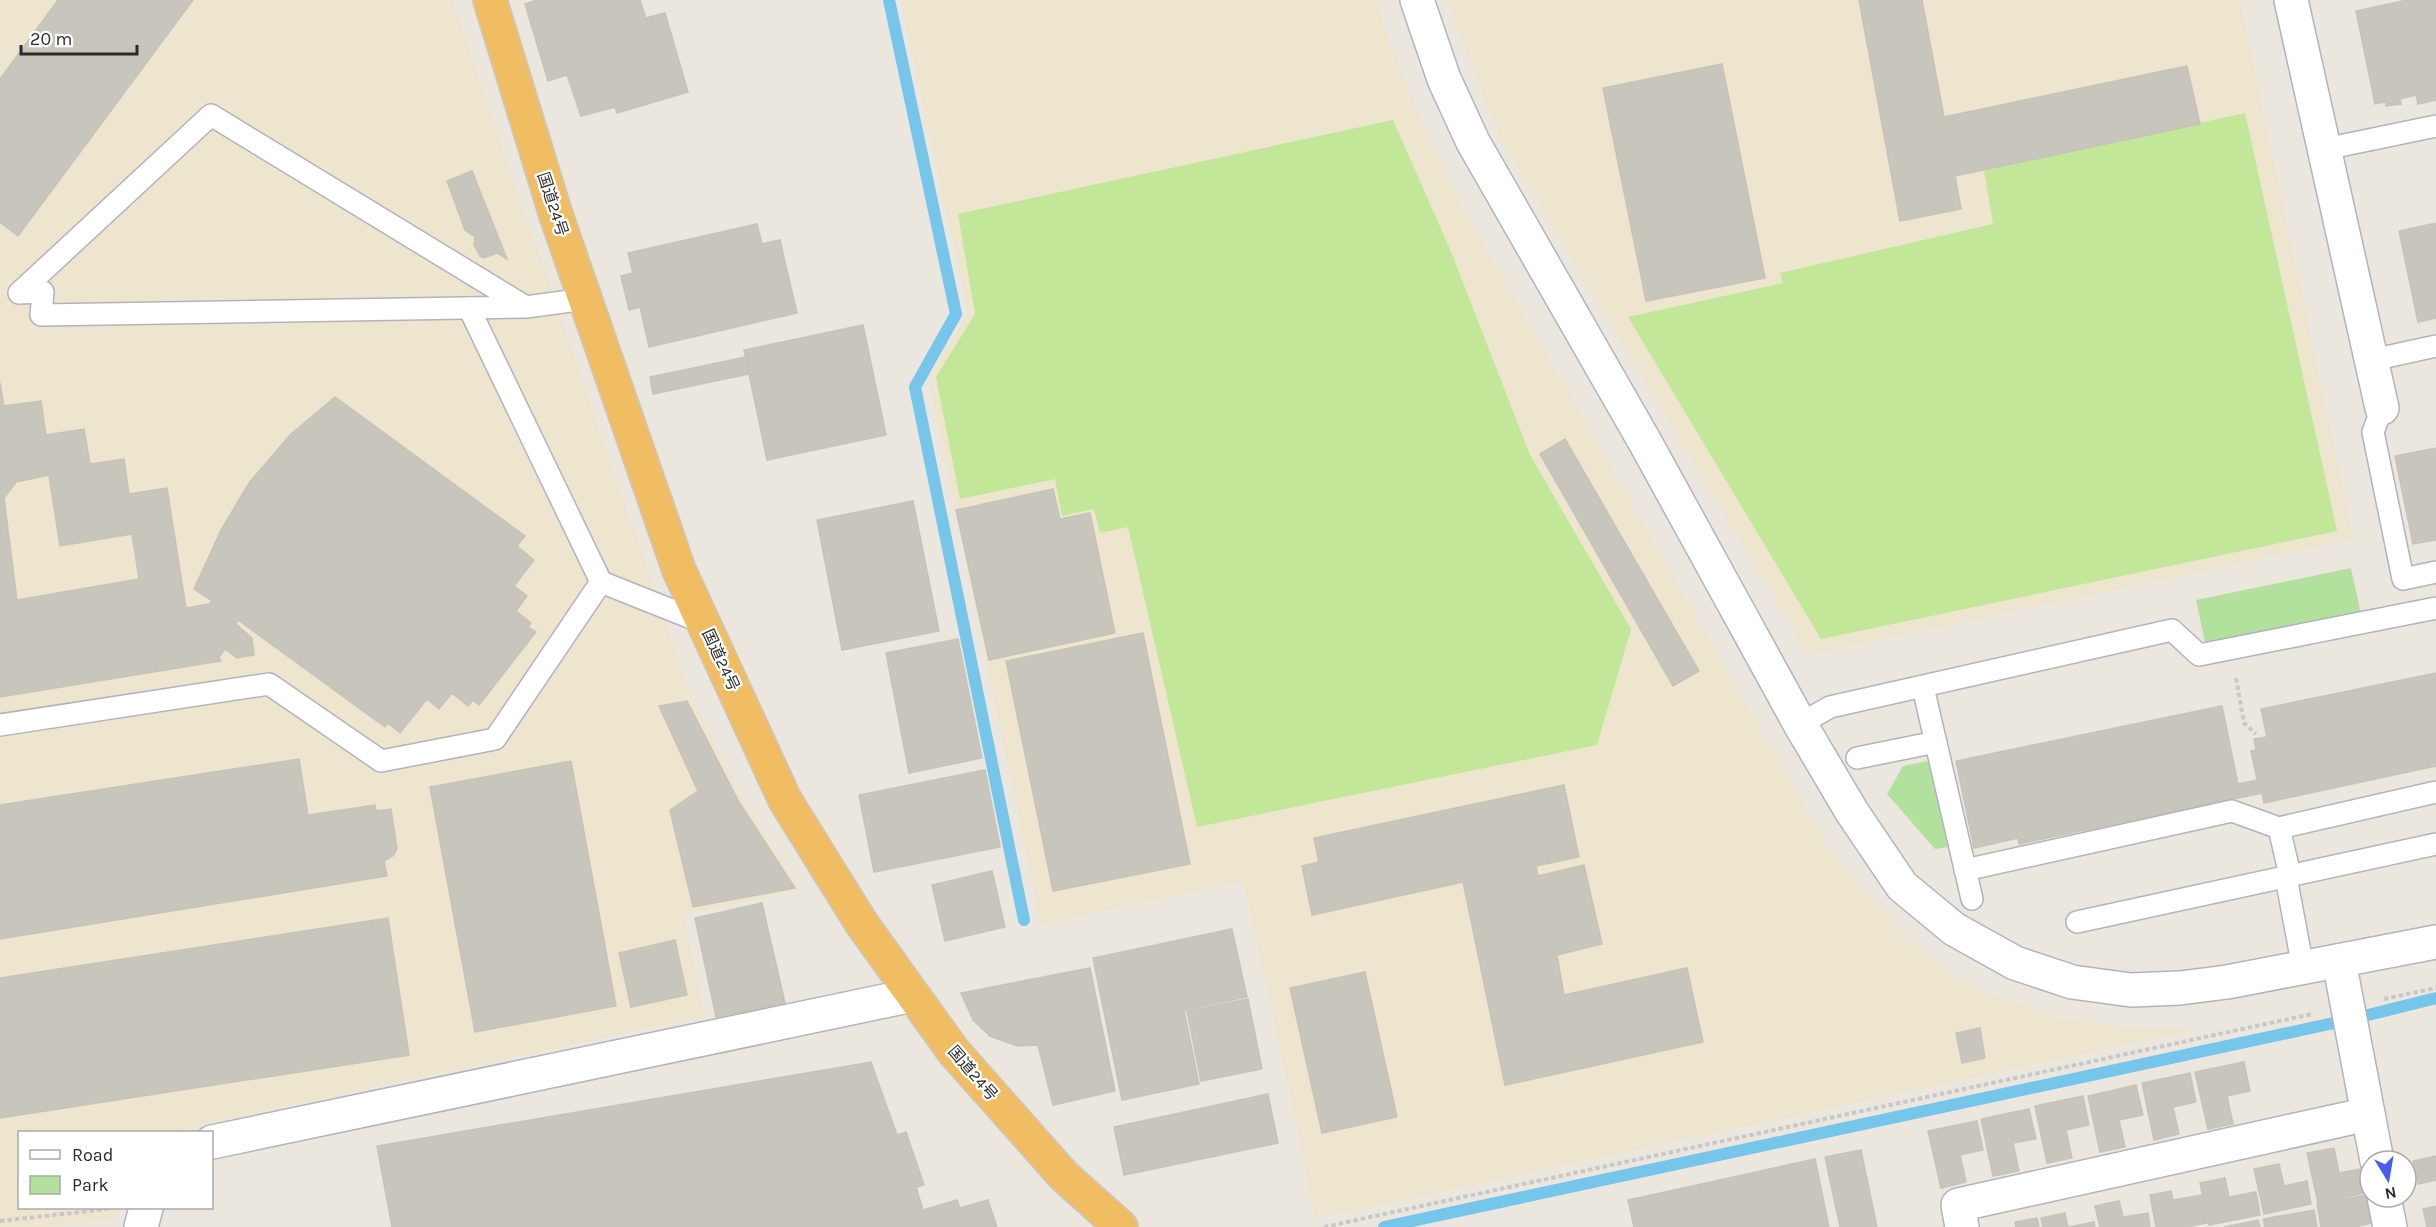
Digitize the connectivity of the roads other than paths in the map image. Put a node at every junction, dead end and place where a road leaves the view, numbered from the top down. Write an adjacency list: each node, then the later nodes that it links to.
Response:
1 (490, 0): 6 (highway, 国道24号)
2 (1417, 0): 19 (street)
3 (2291, 0): 5 (street)
4 (2436, 126): 5 (lane)
5 (2325, 149): 10 (street)
6 (585, 299): 7 (lane); 17 (highway, 国道24号)
7 (526, 307): 8 (lane); 8 (lane)
8 (469, 308): 14 (lane)
9 (2436, 346): 10 (lane)
10 (2372, 360): 11 (street)
11 (2382, 408): 13 (lane)
12 (2436, 572): 13 (lane)
13 (2403, 579): 16 (lane)
14 (601, 582): 17 (lane); 20 (lane)
15 (2436, 608): 16 (lane)
16 (2412, 613): 18 (lane)
17 (704, 623): 33 (highway, 国道24号)
18 (1923, 687): 19 (lane); 21 (lane)
19 (1800, 724): 32 (street)
20 (0, 725)
21 (1936, 742): 22 (lane); 26 (lane)
22 (1857, 758)
23 (2436, 792): 24 (lane)
24 (2279, 828): 26 (lane); 27 (lane)
25 (2436, 844): 27 (lane)
26 (1965, 870): 28 (lane)
27 (2288, 876): 29 (lane); 32 (lane)
28 (1972, 899)
29 (2077, 922)
30 (2436, 942): 31 (street)
31 (2339, 961): 32 (street); 34 (street)
32 (2303, 968)
33 (913, 995): 35 (street); 40 (highway, 国道24号)
34 (2368, 1114): 36 (street); 41 (street)
35 (213, 1142)
36 (2375, 1149)
37 (146, 1209): 39 (street)
38 (2386, 1209): 42 (street)
39 (141, 1227)
40 (1121, 1227)
41 (1962, 1227)
42 (2390, 1227)

